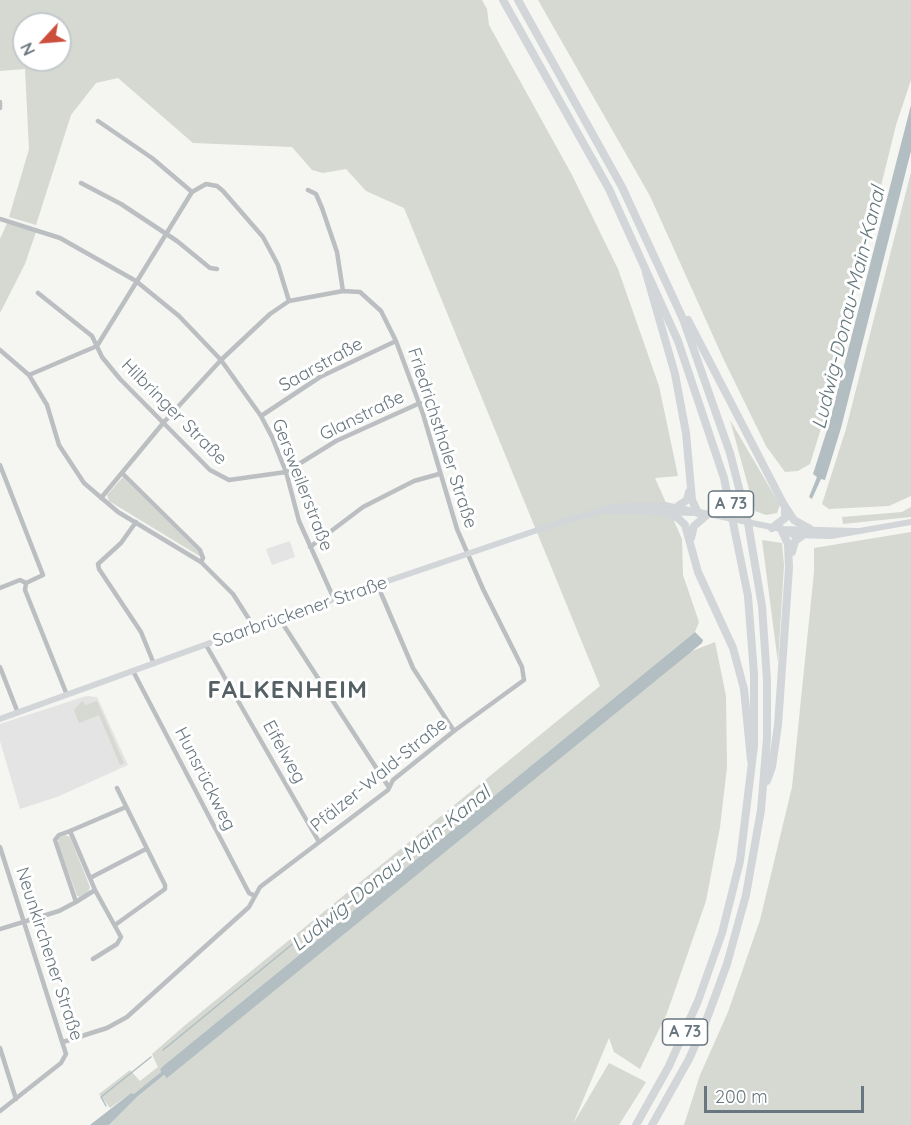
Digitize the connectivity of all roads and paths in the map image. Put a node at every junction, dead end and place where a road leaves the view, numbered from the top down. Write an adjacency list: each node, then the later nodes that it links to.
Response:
1 (503, 0): 11 (highway, A 73)
2 (518, 0): 17 (highway, A 73)
3 (0, 102): 4 (street)
4 (0, 108)
5 (98, 121): 8 (street)
6 (81, 183): 10 (street)
7 (308, 190): 14 (street)
8 (192, 192): 10 (street); 16 (street)
9 (0, 219): 13 (street, Gersweilerstraße)
10 (165, 234): 12 (street); 13 (street)
11 (641, 254): 30 (highway); 62 (highway, A 73)
12 (217, 269)
13 (136, 281): 19 (street); 21 (street, Gersweilerstraße)
14 (343, 291): 16 (street, Friedrichsthaler Straße); 18 (street, Friedrichsthaler Straße)
15 (38, 293): 19 (street, Hilbringer Straße)
16 (289, 301): 21 (street, Friedrichsthaler Straße)
17 (677, 303): 32 (highway, A 73); 65 (highway, A 73)
18 (396, 341): 23 (street, Friedrichsthaler Straße); 24 (street, Saarstraße)
19 (97, 346): 22 (street); 25 (street, Hilbringer Straße)
20 (0, 350): 22 (street)
21 (220, 360): 24 (street, Gersweilerstraße); 25 (street, Friedrichsthaler Straße)
22 (29, 375): 31 (street)
23 (420, 404): 27 (street, Glanstraße); 29 (street, Friedrichsthaler Straße)
24 (261, 416): 27 (street, Gersweilerstraße)
25 (164, 422): 27 (street, Hilbringer Straße); 28 (street, Friedrichsthaler Straße)
26 (0, 465): 48 (street)
27 (286, 472): 44 (street, Gersweilerstraße)
28 (122, 473): 31 (street, Friedrichsthaler Straße); 46 (street)
29 (439, 474): 44 (street); 45 (street, Friedrichsthaler Straße)
30 (690, 484): 33 (highway); 36 (highway)
31 (101, 498): 37 (street)
32 (784, 505): 39 (highway, A 73); 41 (highway, A 73)
33 (678, 506): 34 (main road, Saarbrückener Straße); 36 (main road, Saarbrückener Straße)
34 (602, 510): 35 (main road, Saarbrückener Straße); 45 (main road, Saarbrückener Straße)
35 (664, 513): 36 (main road, Saarbrückener Straße); 43 (highway, A 73)
36 (703, 514): 39 (main road); 43 (highway, A 73)
37 (136, 522): 46 (street); 55 (street)
38 (911, 522): 41 (main road)
39 (772, 528): 40 (main road)
40 (781, 529): 41 (main road); 42 (main road); 47 (highway)
41 (813, 532): 42 (main road)
42 (802, 536): 47 (highway)
43 (691, 542): 62 (highway, A 73)
44 (310, 547): 51 (street, Gersweilerstraße)
45 (467, 554): 49 (main road, Saarbrückener Straße); 61 (street, Pfälzer-Wald-Straße)
46 (201, 562): 53 (street)
47 (789, 568): 65 (highway)
48 (26, 583): 50 (street); 58 (street)
49 (377, 585): 51 (main road, Saarbrückener Straße); 61 (street)
50 (0, 588)
51 (334, 599): 52 (main road, Saarbrückener Straße)
52 (279, 618): 53 (main road, Saarbrückener Straße); 63 (street)
53 (254, 627): 54 (main road, Saarbrückener Straße)
54 (206, 645): 55 (main road, Saarbrückener Straße); 68 (street, Eifelweg)
55 (154, 664): 57 (main road, Saarbrückener Straße)
56 (0, 667): 59 (street)
57 (133, 671): 58 (main road, Saarbrückener Straße); 73 (street, Hunsrückweg)
58 (68, 695): 59 (main road, Saarbrückener Straße)
59 (18, 713): 60 (main road, Saarbrückener Straße)
60 (0, 719)
61 (454, 731): 63 (street, Pfälzer-Wald-Straße)
62 (753, 767): 84 (highway, A 73)
63 (388, 786): 68 (street, Pfälzer-Wald-Straße)
64 (117, 788): 66 (street)
65 (763, 790): 85 (highway, A 73)
66 (126, 807): 67 (street); 70 (street)
67 (70, 831): 71 (street); 74 (street)
68 (319, 842): 73 (street, Pfälzer-Wald-Straße)
69 (0, 847): 75 (street, Neunkirchener Straße)
70 (146, 849): 71 (street); 76 (street)
71 (90, 878): 72 (street)
72 (95, 891): 74 (street); 76 (street)
73 (255, 896): 79 (street, Pfälzer-Wald-Straße)
74 (76, 902): 75 (street)
75 (24, 922): 77 (street); 79 (street, Neunkirchener Straße)
76 (115, 925): 78 (street)
77 (0, 929)
78 (93, 958)
79 (63, 1042): 82 (street, Neunkirchener Straße)
80 (0, 1048): 81 (street)
81 (2, 1059): 82 (street)
82 (16, 1099): 83 (street, Neunkirchener Straße)
83 (0, 1111)
84 (636, 1125)
85 (652, 1125)

